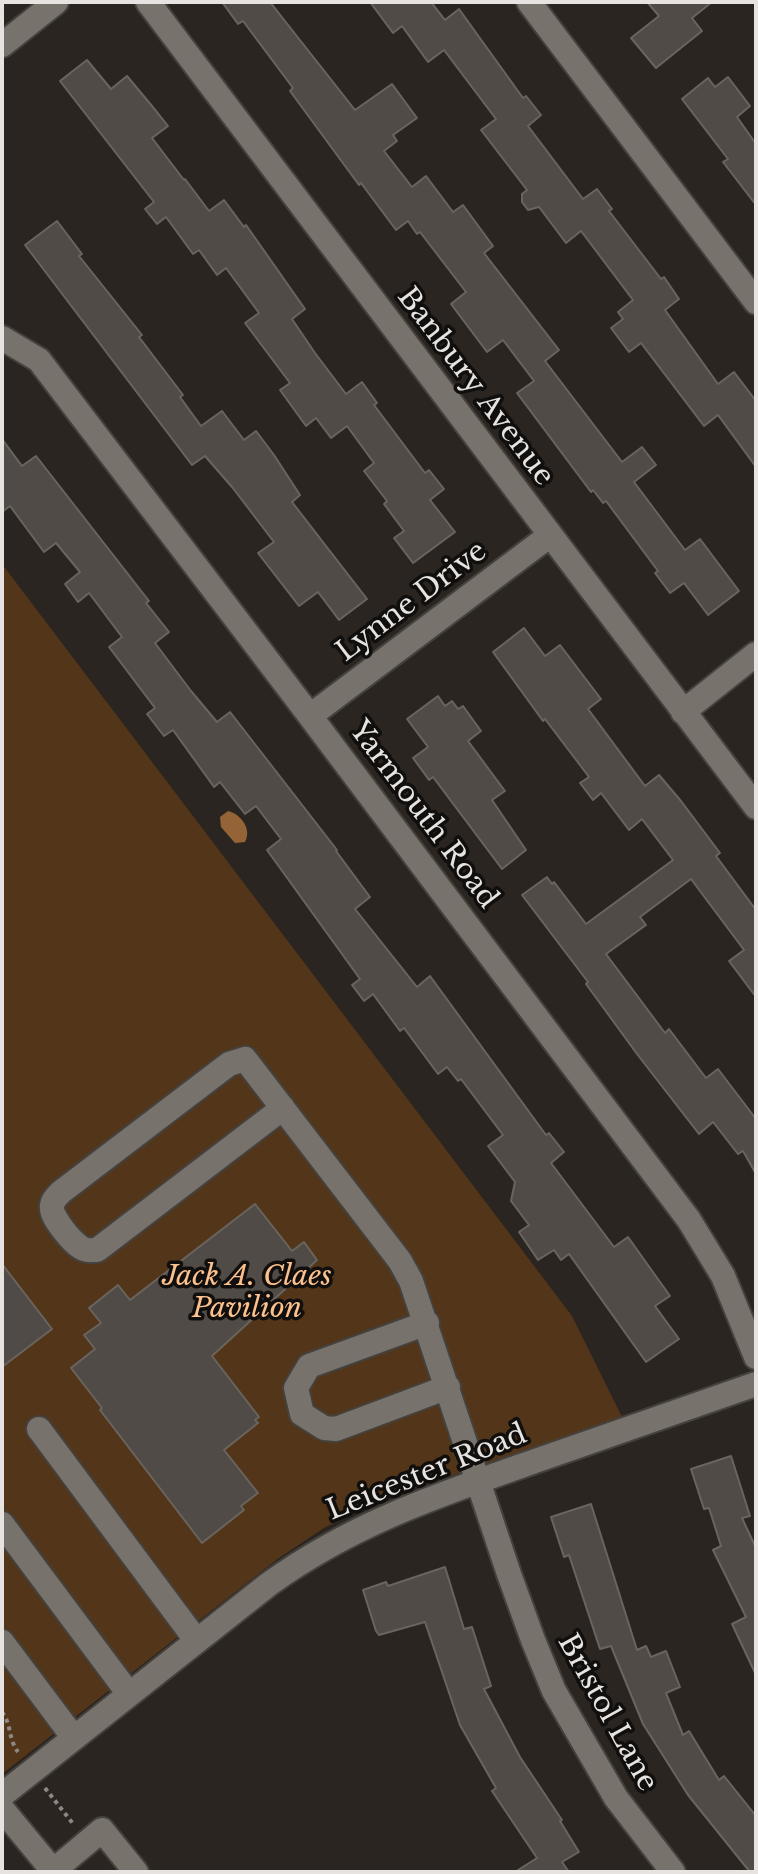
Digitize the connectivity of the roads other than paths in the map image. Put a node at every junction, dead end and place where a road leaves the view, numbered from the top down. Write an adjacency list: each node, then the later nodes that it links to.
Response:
1 (56, 2): 4 (street)
2 (148, 2): 7 (street, Banbury Avenue)
3 (537, 5): 5 (street)
4 (2, 45)
5 (756, 302)
6 (2, 338): 10 (street, Yarmouth Road)
7 (549, 536): 9 (street, Banbury Avenue); 10 (street, Lynne Drive)
8 (756, 654): 9 (street)
9 (683, 712): 11 (street, Banbury Avenue)
10 (310, 716): 14 (street, Yarmouth Road)
11 (756, 807)
12 (283, 1108): 12 (street, Bristol Lane); 13 (street, Bristol Lane)
13 (427, 1323): 16 (street, Bristol Lane); 16 (street)
14 (756, 1357)
15 (756, 1384): 18 (street, Leicester Road)
16 (448, 1387): 18 (street, Bristol Lane)
17 (39, 1429): 20 (street)
18 (480, 1480): 20 (street, Leicester Road); 28 (street, Bristol Lane)
19 (2, 1524): 22 (street)
20 (196, 1640): 22 (street, Leicester Road)
21 (2, 1642): 23 (street)
22 (129, 1694): 23 (street, Leicester Road)
23 (74, 1738): 24 (street, Leicester Road)
24 (2, 1795)
25 (2, 1809): 26 (street)
26 (54, 1872): 27 (street)
27 (136, 1872)
28 (673, 1872)

